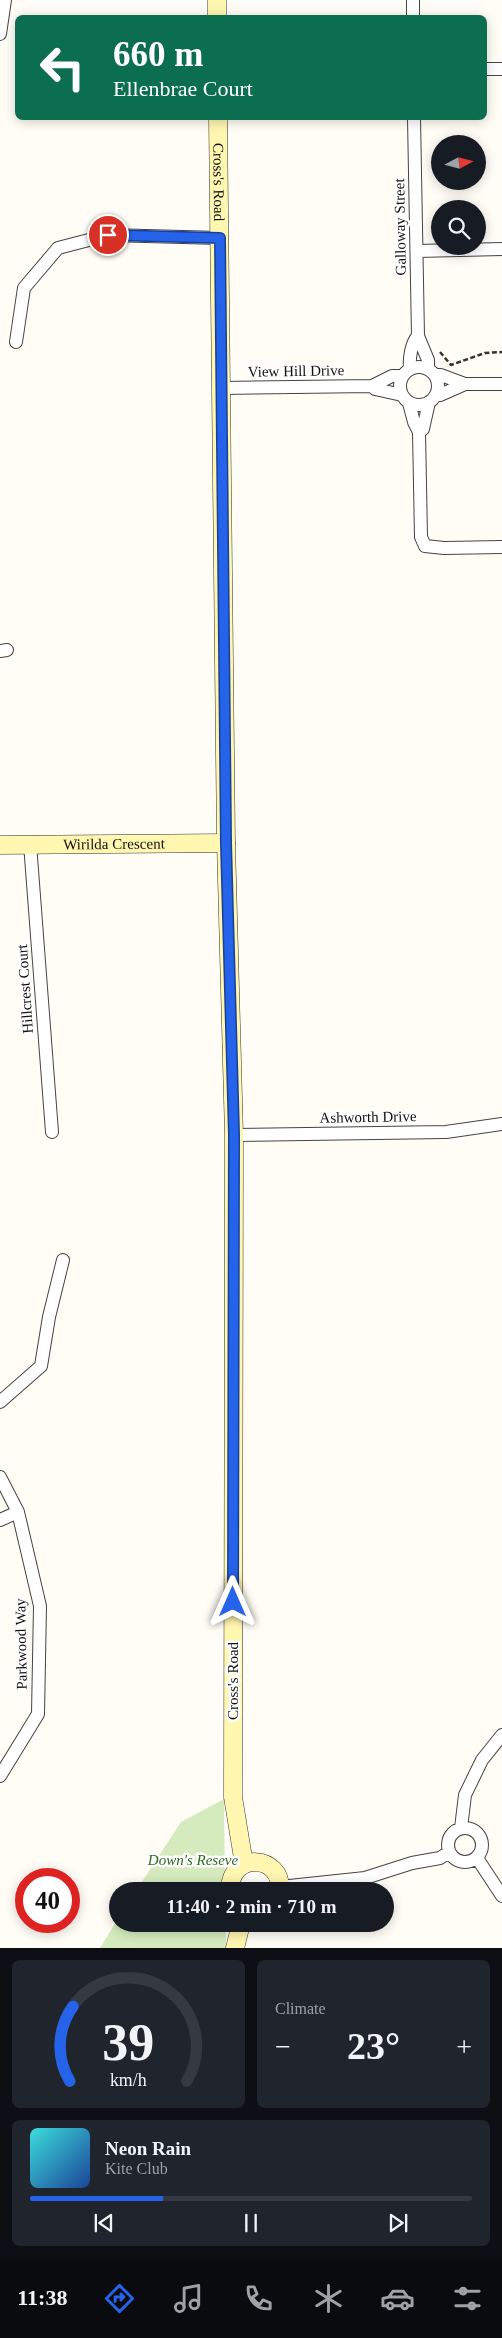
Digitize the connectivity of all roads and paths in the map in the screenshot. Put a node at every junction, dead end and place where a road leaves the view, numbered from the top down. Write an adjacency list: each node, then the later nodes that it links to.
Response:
1 (5, 0): 6 (street)
2 (217, 0): 4 (street)
3 (413, 0): 5 (street)
4 (217, 15)
5 (413, 15)
6 (0, 34)
7 (487, 69): 8 (street)
8 (502, 69)
9 (218, 120): 11 (street, Cross's Road)
10 (414, 120): 13 (street, Galloway Street)
11 (220, 238): 15 (street); 22 (street, Cross's Road)
12 (502, 249): 13 (street)
13 (416, 251): 14 (street, Galloway Street)
14 (418, 336): 16 (path); 17 (street, Galloway Street); 18 (street, Galloway Street)
15 (16, 342)
16 (502, 352)
17 (406, 372): 18 (street); 21 (street, View Hill Drive); 24 (street)
18 (432, 372): 19 (street); 23 (street)
19 (466, 384): 20 (street); 23 (street)
20 (502, 384)
21 (372, 386): 22 (street, View Hill Drive); 24 (street, View Hill Drive)
22 (221, 388): 27 (street, Cross's Road)
23 (432, 398): 24 (street); 25 (street)
24 (406, 399): 25 (street)
25 (420, 432): 26 (street)
26 (502, 547)
27 (226, 843): 28 (street, Wirilda Crescent); 32 (street, Cross's Road)
28 (30, 844): 29 (street, Wirilda Crescent); 31 (street, Hillcrest Court)
29 (0, 845)
30 (502, 1124): 32 (street, Ashworth Drive)
31 (52, 1132)
32 (234, 1135): 43 (street, Cross's Road)
33 (63, 1260): 34 (street)
34 (0, 1402)
35 (0, 1477): 36 (street, Parkwood Way)
36 (18, 1512): 37 (street); 39 (street, Parkwood Way)
37 (0, 1520)
38 (502, 1735): 40 (street)
39 (0, 1776)
40 (461, 1828): 41 (street); 42 (street)
41 (449, 1852): 42 (street); 46 (street)
42 (477, 1858): 47 (street)
43 (244, 1864): 44 (street); 45 (street)
44 (231, 1882)
45 (278, 1882)
46 (344, 1882)
47 (502, 1896)
48 (239, 1932): 49 (street)
49 (235, 1948)

